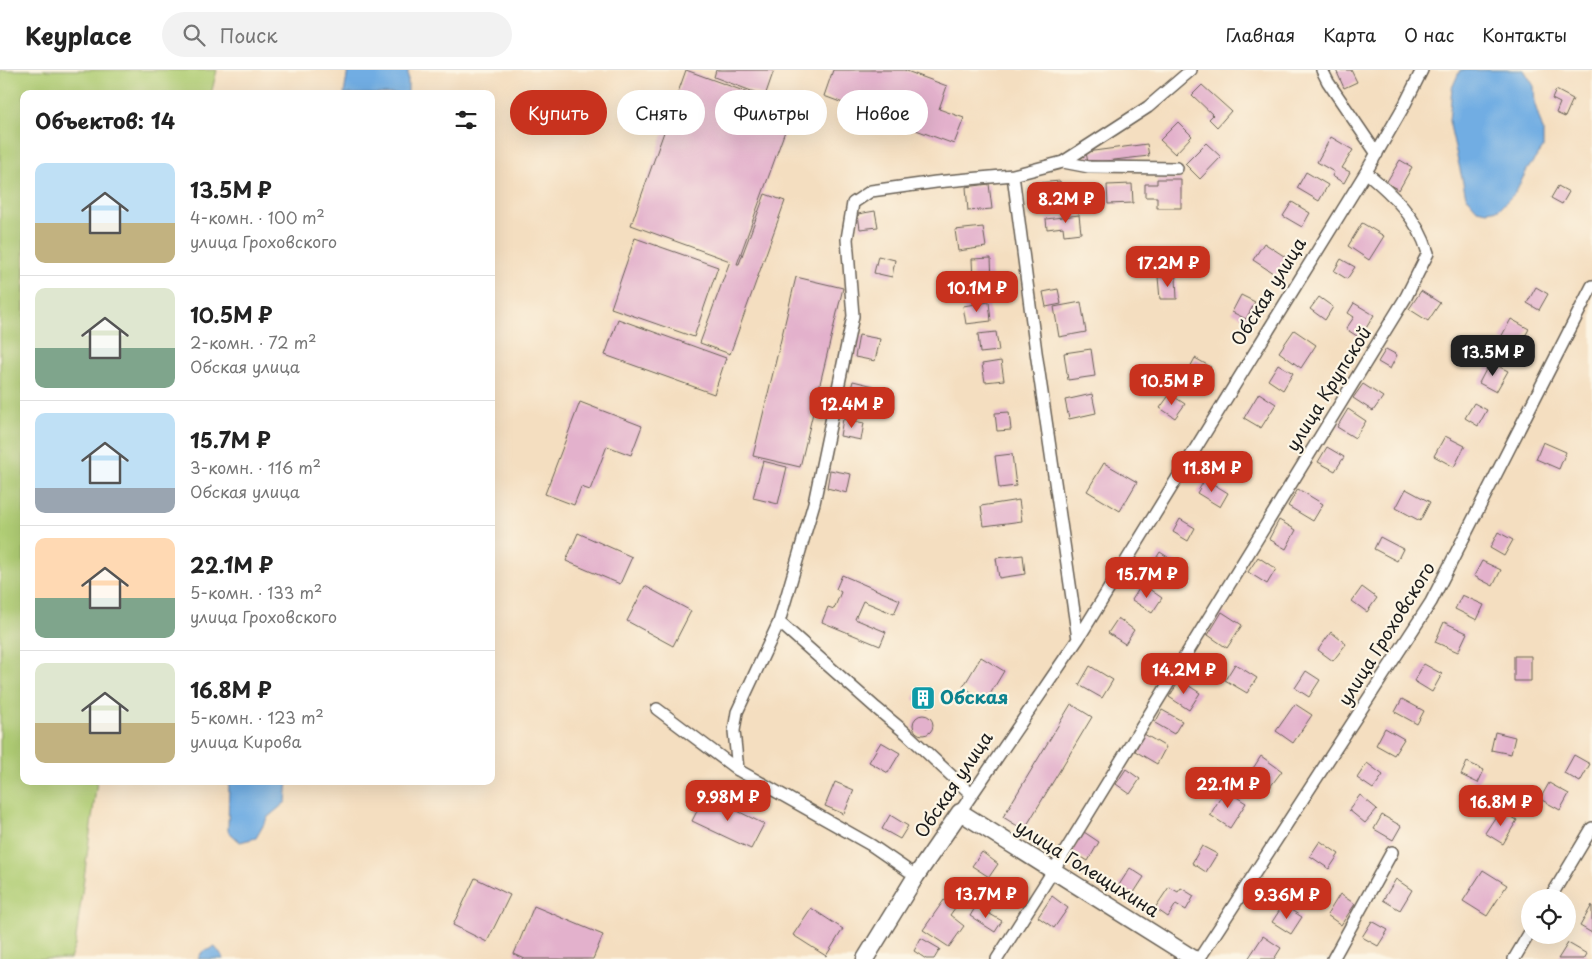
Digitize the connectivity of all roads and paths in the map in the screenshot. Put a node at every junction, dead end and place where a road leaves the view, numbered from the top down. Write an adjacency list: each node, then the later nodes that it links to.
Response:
1 (1191, 70): 5 (street)
2 (1322, 70): 4 (street)
3 (1422, 70): 4 (street, Обская улица)
4 (1377, 154): 7 (street, Обская улица)
5 (1063, 162): 6 (street); 8 (street)
6 (1177, 168)
7 (1366, 172): 11 (street, Обская улица); 18 (street, улица Крупской)
8 (1013, 174): 10 (street); 11 (street)
9 (1592, 286): 25 (street, улица Гроховского)
10 (779, 622): 13 (street); 14 (street)
11 (1078, 639): 14 (street, Обская улица)
12 (657, 709): 13 (street)
13 (738, 770): 19 (street)
14 (971, 794): 15 (street, Обская улица)
15 (960, 812): 18 (street, улица Голещихина); 19 (street, Обская улица)
16 (1592, 828): 20 (street)
17 (1392, 852): 26 (street)
18 (1053, 871): 23 (street, улица Крупской); 24 (street, улица Голещихина)
19 (916, 876): 22 (street, Обская улица)
20 (1555, 889)
21 (1523, 944): 27 (street)
22 (865, 959)
23 (997, 959)
24 (1194, 959)
25 (1198, 959)
26 (1333, 959)
27 (1514, 959)

